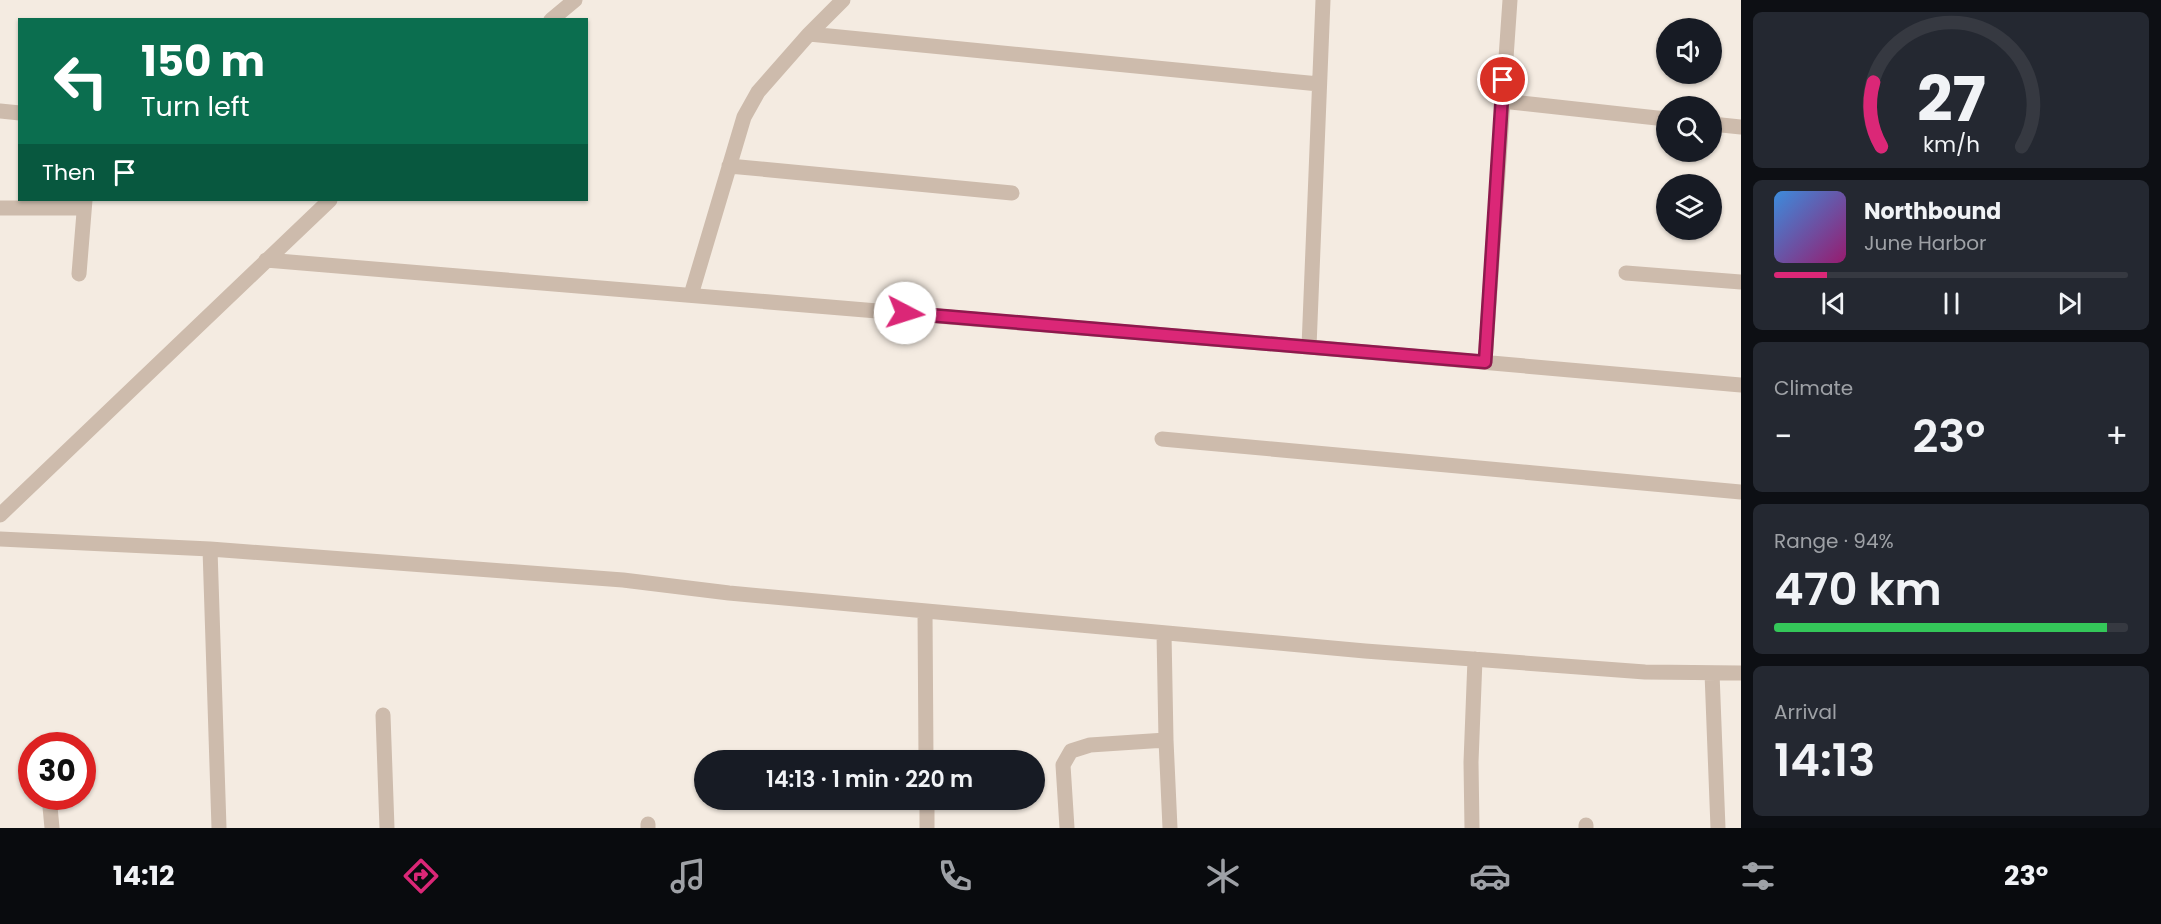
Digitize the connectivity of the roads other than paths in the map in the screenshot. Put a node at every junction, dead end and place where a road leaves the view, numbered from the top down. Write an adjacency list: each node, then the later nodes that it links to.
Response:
1 (575, 0): 5 (street)
2 (843, 0): 6 (street)
3 (1323, 0): 7 (street)
4 (1510, 0): 8 (street)
5 (552, 18)
6 (809, 34): 7 (street); 14 (street)
7 (1319, 84): 24 (street)
8 (1502, 100): 11 (street); 25 (street)
9 (0, 111): 10 (street)
10 (18, 113)
11 (1656, 118)
12 (1722, 125): 13 (street)
13 (1741, 127)
14 (729, 166): 15 (street); 23 (street)
15 (1012, 194)
16 (329, 201): 19 (street)
17 (85, 204): 18 (street); 21 (street)
18 (0, 208)
19 (266, 260): 23 (street); 29 (street)
20 (1626, 273): 22 (street)
21 (79, 274)
22 (1741, 282)
23 (691, 295): 24 (street)
24 (1309, 346): 25 (street)
25 (1485, 362): 26 (street)
26 (1741, 385)
27 (1162, 439): 28 (street)
28 (1741, 492)
29 (0, 515)
30 (0, 539): 31 (street)
31 (210, 549): 32 (street); 43 (street)
32 (926, 611): 33 (street); 39 (street)
33 (1164, 633): 34 (street); 38 (street)
34 (1475, 659): 35 (street); 48 (street)
35 (1712, 673): 36 (street); 49 (street)
36 (1741, 673)
37 (383, 715): 44 (street)
38 (1166, 740): 46 (street); 47 (street)
39 (926, 750)
40 (50, 810): 42 (street)
41 (927, 810): 45 (street)
42 (52, 828)
43 (219, 828)
44 (387, 828)
45 (927, 828)
46 (1067, 828)
47 (1170, 828)
48 (1472, 828)
49 (1718, 828)

